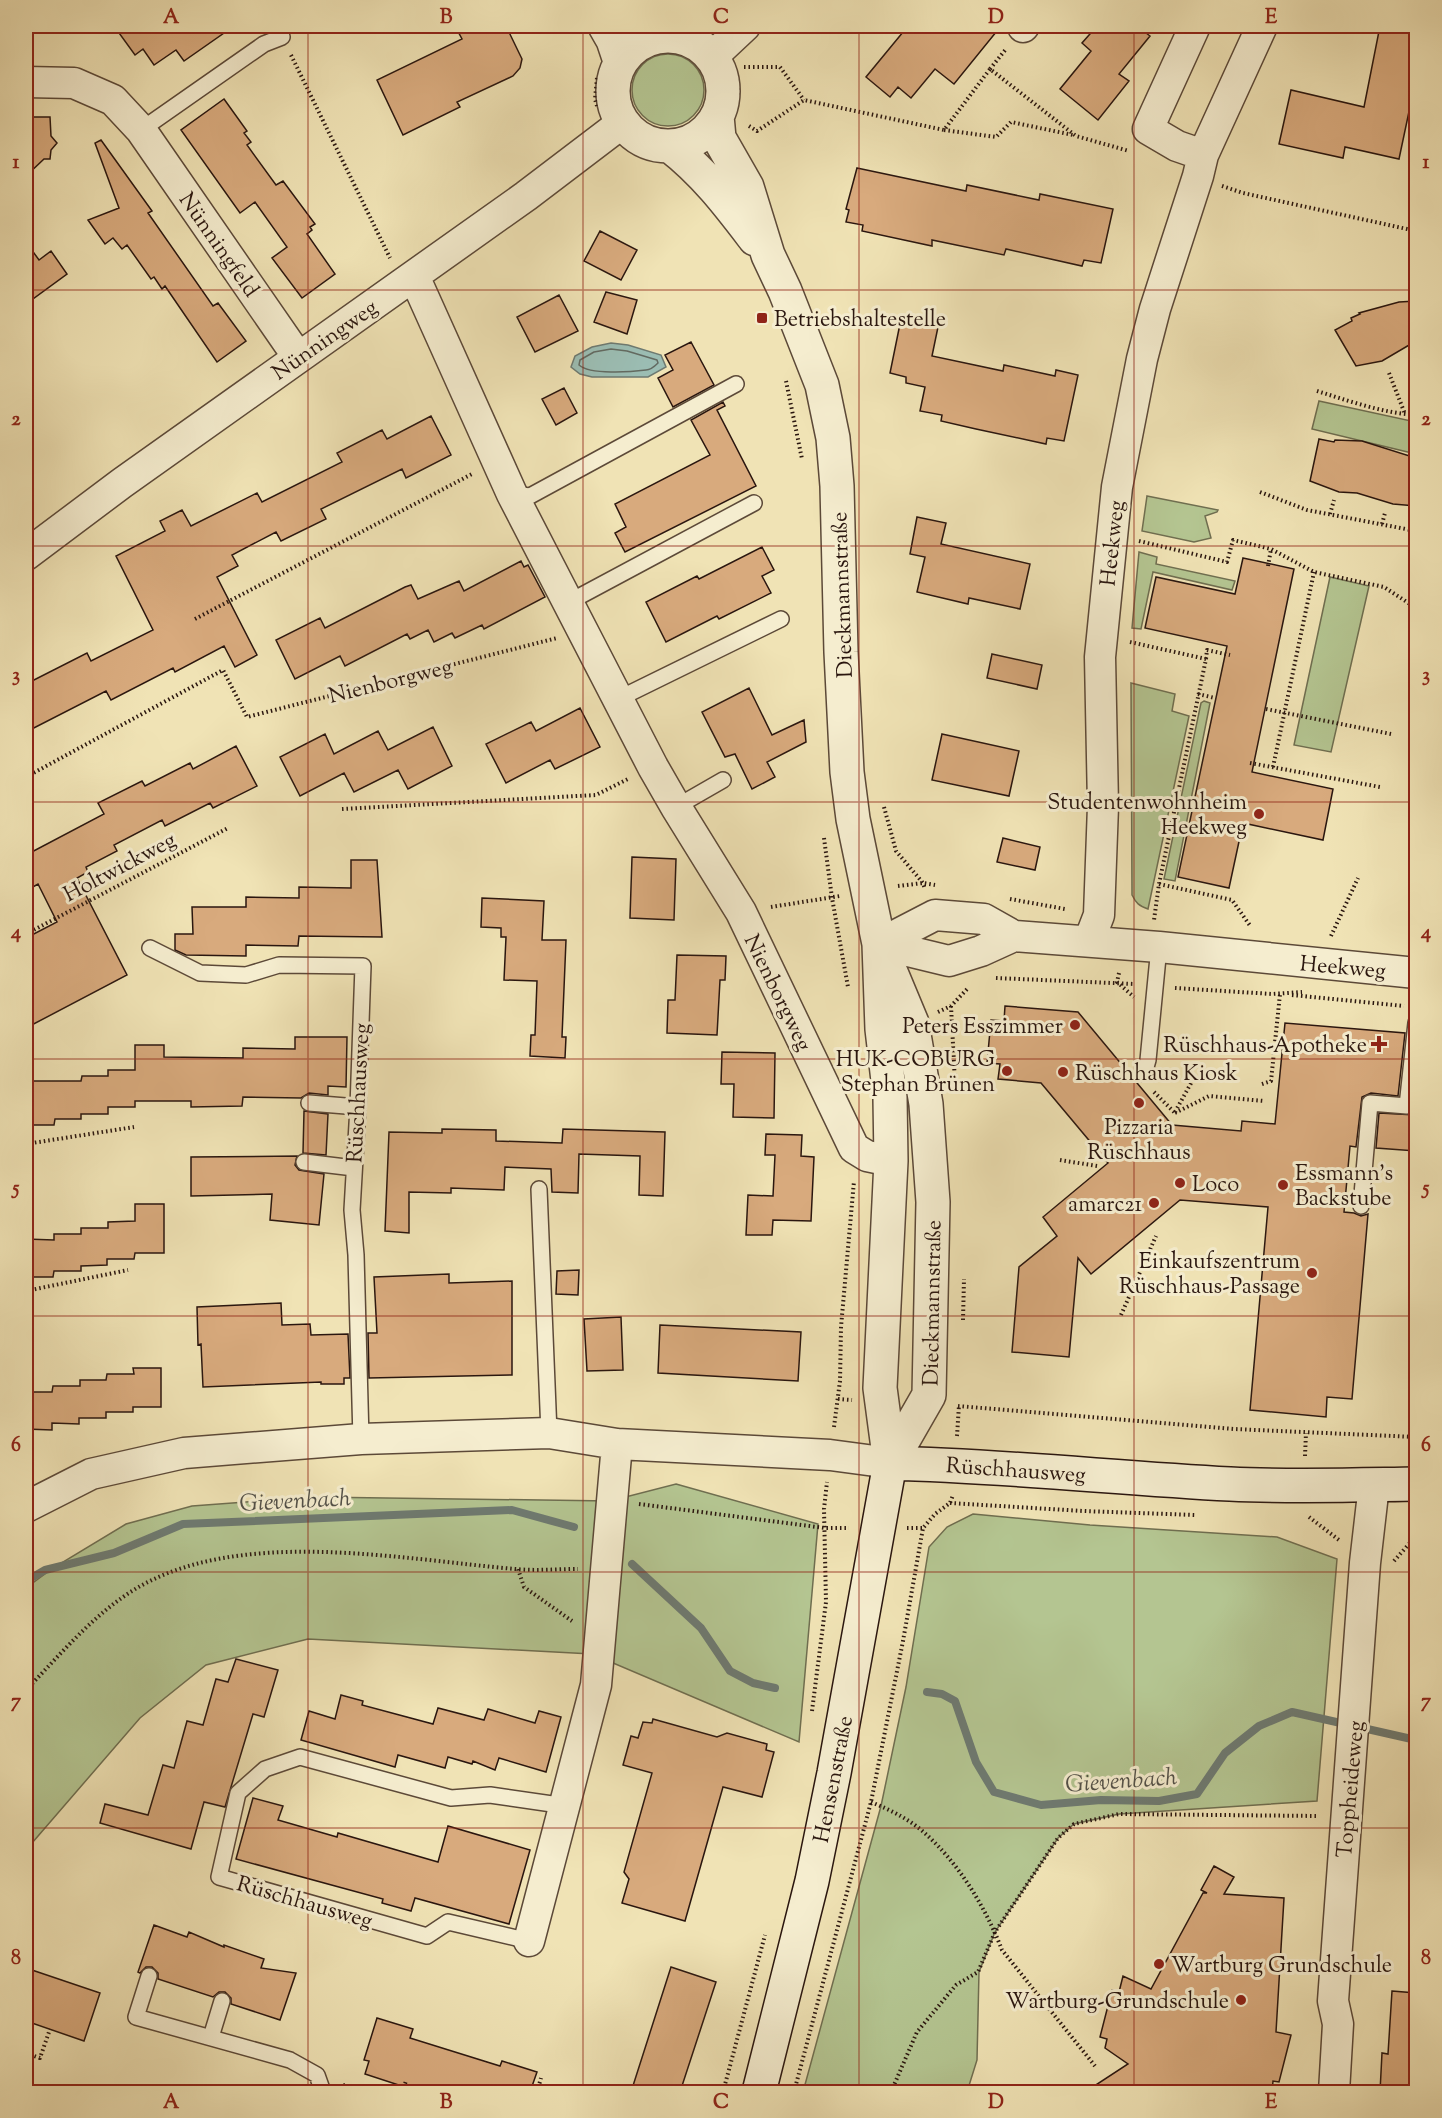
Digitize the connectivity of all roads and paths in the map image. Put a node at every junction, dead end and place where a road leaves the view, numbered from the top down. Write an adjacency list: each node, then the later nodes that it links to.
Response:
1 (605, 26): 7 (street)
2 (745, 26): 8 (street)
3 (1195, 26): 18 (street)
4 (1262, 26): 18 (street, Heekweg)
5 (650, 31): 7 (street); 8 (street)
6 (282, 37): 13 (lane); 21 (path)
7 (620, 61): 12 (street)
8 (724, 62): 10 (path); 11 (street, Dieckmannstraße)
9 (26, 82): 13 (street, Nünningfeld)
10 (804, 100): 11 (path); 14 (path)
11 (729, 118): 16 (street, Dieckmannstraße); 20 (street, Dieckmannstraße)
12 (622, 123): 16 (street, Dieckmannstraße); 21 (street, Nünningweg)
13 (141, 130): 22 (street, Nünningfeld)
14 (944, 130): 15 (path); 15 (path)
15 (1076, 136): 17 (path)
16 (670, 146): 20 (street, Dieckmannstraße)
17 (1140, 154)
18 (1200, 165): 19 (path); 77 (street, Heekweg)
19 (1416, 231)
20 (768, 255): 71 (street, Dieckmannstraße)
21 (409, 279): 22 (street, Nünningweg); 29 (street, Nienborgweg)
22 (298, 357): 41 (street, Nünningweg)
23 (784, 372): 30 (path)
24 (1389, 373): 27 (path)
25 (736, 384): 32 (lane)
26 (1317, 391): 27 (path)
27 (1405, 414): 28 (path)
28 (1416, 415)
29 (496, 461): 32 (street, Nienborgweg); 46 (path)
30 (804, 470)
31 (1260, 492): 36 (path)
32 (512, 494): 44 (street, Nienborgweg)
33 (1334, 500): 36 (path)
34 (754, 503): 44 (lane)
35 (1385, 513): 37 (path)
36 (1330, 514): 37 (path)
37 (1382, 524): 38 (path)
38 (1416, 531)
39 (1132, 538): 40 (path)
40 (1271, 549): 42 (path); 43 (path)
41 (26, 555)
42 (1268, 566)
43 (1314, 572): 45 (path); 56 (path)
44 (569, 602): 48 (street, Nienborgweg)
45 (1416, 608)
46 (195, 619)
47 (781, 619): 54 (lane)
48 (584, 631): 54 (street, Nienborgweg); 61 (path, Nienborgweg)
49 (1122, 640): 51 (path)
50 (1230, 655): 51 (path)
51 (1206, 659): 52 (path)
52 (1198, 694): 53 (path); 70 (path)
53 (1215, 698)
54 (618, 699): 59 (street, Nienborgweg)
55 (1266, 709): 56 (path)
56 (1284, 714): 57 (path); 60 (path)
57 (1391, 734)
58 (1250, 763): 60 (path)
59 (653, 767): 64 (street, Nienborgweg); 65 (path)
60 (1273, 767): 63 (path)
61 (26, 777)
62 (723, 780): 64 (lane)
63 (1380, 787)
64 (676, 807): 73 (street, Nienborgweg)
65 (342, 809)
66 (228, 828): 74 (path, Holtwickweg)
67 (823, 831): 72 (path)
68 (1358, 878): 76 (path)
69 (923, 883): 71 (path)
70 (1159, 884): 79 (path); 81 (path)
71 (868, 890): 72 (path); 78 (street, Dieckmannstraße)
72 (832, 898): 73 (path); 82 (path)
73 (741, 912): 97 (street, Nienborgweg)
74 (26, 934)
75 (1014, 936): 77 (street, Heekweg); 78 (street, Heekweg); 78 (street, Heekweg)
76 (1329, 940)
77 (1089, 941): 79 (street, Heekweg)
78 (879, 944): 97 (street, Dieckmannstraße); 109 (street, Dieckmannstraße)
79 (1158, 947): 81 (street, Heekweg); 88 (lane)
80 (150, 948): 93 (lane, Rüschhausweg)
81 (1276, 959): 83 (street, Heekweg)
82 (842, 960)
83 (1416, 973)
84 (1280, 994): 85 (path); 86 (path); 90 (path)
85 (1272, 999)
86 (1408, 1006)
87 (1416, 1023): 102 (lane)
88 (1144, 1074)
89 (1195, 1076): 91 (path)
90 (1263, 1084)
91 (1264, 1101)
92 (309, 1103): 93 (lane)
93 (358, 1107): 100 (lane, Rüschhausweg)
94 (134, 1127): 95 (path)
95 (26, 1144)
96 (1060, 1160): 99 (path)
97 (891, 1161): 108 (street, Dieckmannstraße)
98 (304, 1162): 100 (lane)
99 (1097, 1166)
100 (354, 1168): 112 (lane, Rüschhausweg)
101 (539, 1189): 110 (lane)
102 (1361, 1206)
103 (1156, 1236): 106 (path)
104 (128, 1270): 105 (path)
105 (26, 1291)
106 (1121, 1315)
107 (840, 1381): 108 (path)
108 (881, 1401): 115 (street, Dieckmannstraße)
109 (924, 1404): 111 (path); 115 (street, Dieckmannstraße)
110 (549, 1433): 112 (street, Rüschhausweg); 113 (street, Rüschhausweg)
111 (1416, 1437)
112 (361, 1439): 120 (street, Rüschhausweg)
113 (616, 1444): 114 (street, Rüschhausweg); 118 (street, Rüschhausweg)
114 (830, 1455): 115 (street, Rüschhausweg); 122 (path)
115 (890, 1463): 117 (street, Rüschhausweg); 147 (street, Hensenstraße)
116 (1416, 1484): 117 (street, Rüschhausweg)
117 (1374, 1485): 150 (street, Toppheideweg)
118 (611, 1501): 122 (path); 125 (street, Rüschhausweg)
119 (950, 1503): 129 (path)
120 (26, 1507)
121 (1309, 1517): 123 (path)
122 (825, 1528): 128 (path)
123 (1347, 1546)
124 (518, 1569): 125 (path); 126 (path); 127 (path)
125 (605, 1570): 126 (street, Rüschhausweg)
126 (600, 1634): 130 (street, Rüschhausweg)
127 (26, 1690)
128 (811, 1718)
129 (871, 1802): 132 (path, Hensenstraße); 148 (path)
130 (566, 1806): 134 (street, Rüschhausweg); 134 (lane, Rüschhausweg)
131 (1322, 1817): 132 (path, Toppheideweg)
132 (995, 1932): 140 (path, Hensenstraße); 149 (path, Toppheideweg)
133 (765, 1934): 146 (path)
134 (529, 1941)
135 (149, 1976): 138 (lane)
136 (222, 2001): 138 (lane)
137 (50, 2030): 139 (path)
138 (211, 2037): 143 (lane)
139 (26, 2053)
140 (1095, 2066)
141 (541, 2078): 145 (path)
142 (406, 2081): 144 (path)
143 (322, 2092)
144 (402, 2092)
145 (537, 2092)
146 (723, 2092)
147 (759, 2092)
148 (794, 2092)
149 (891, 2092)
150 (1334, 2092)

